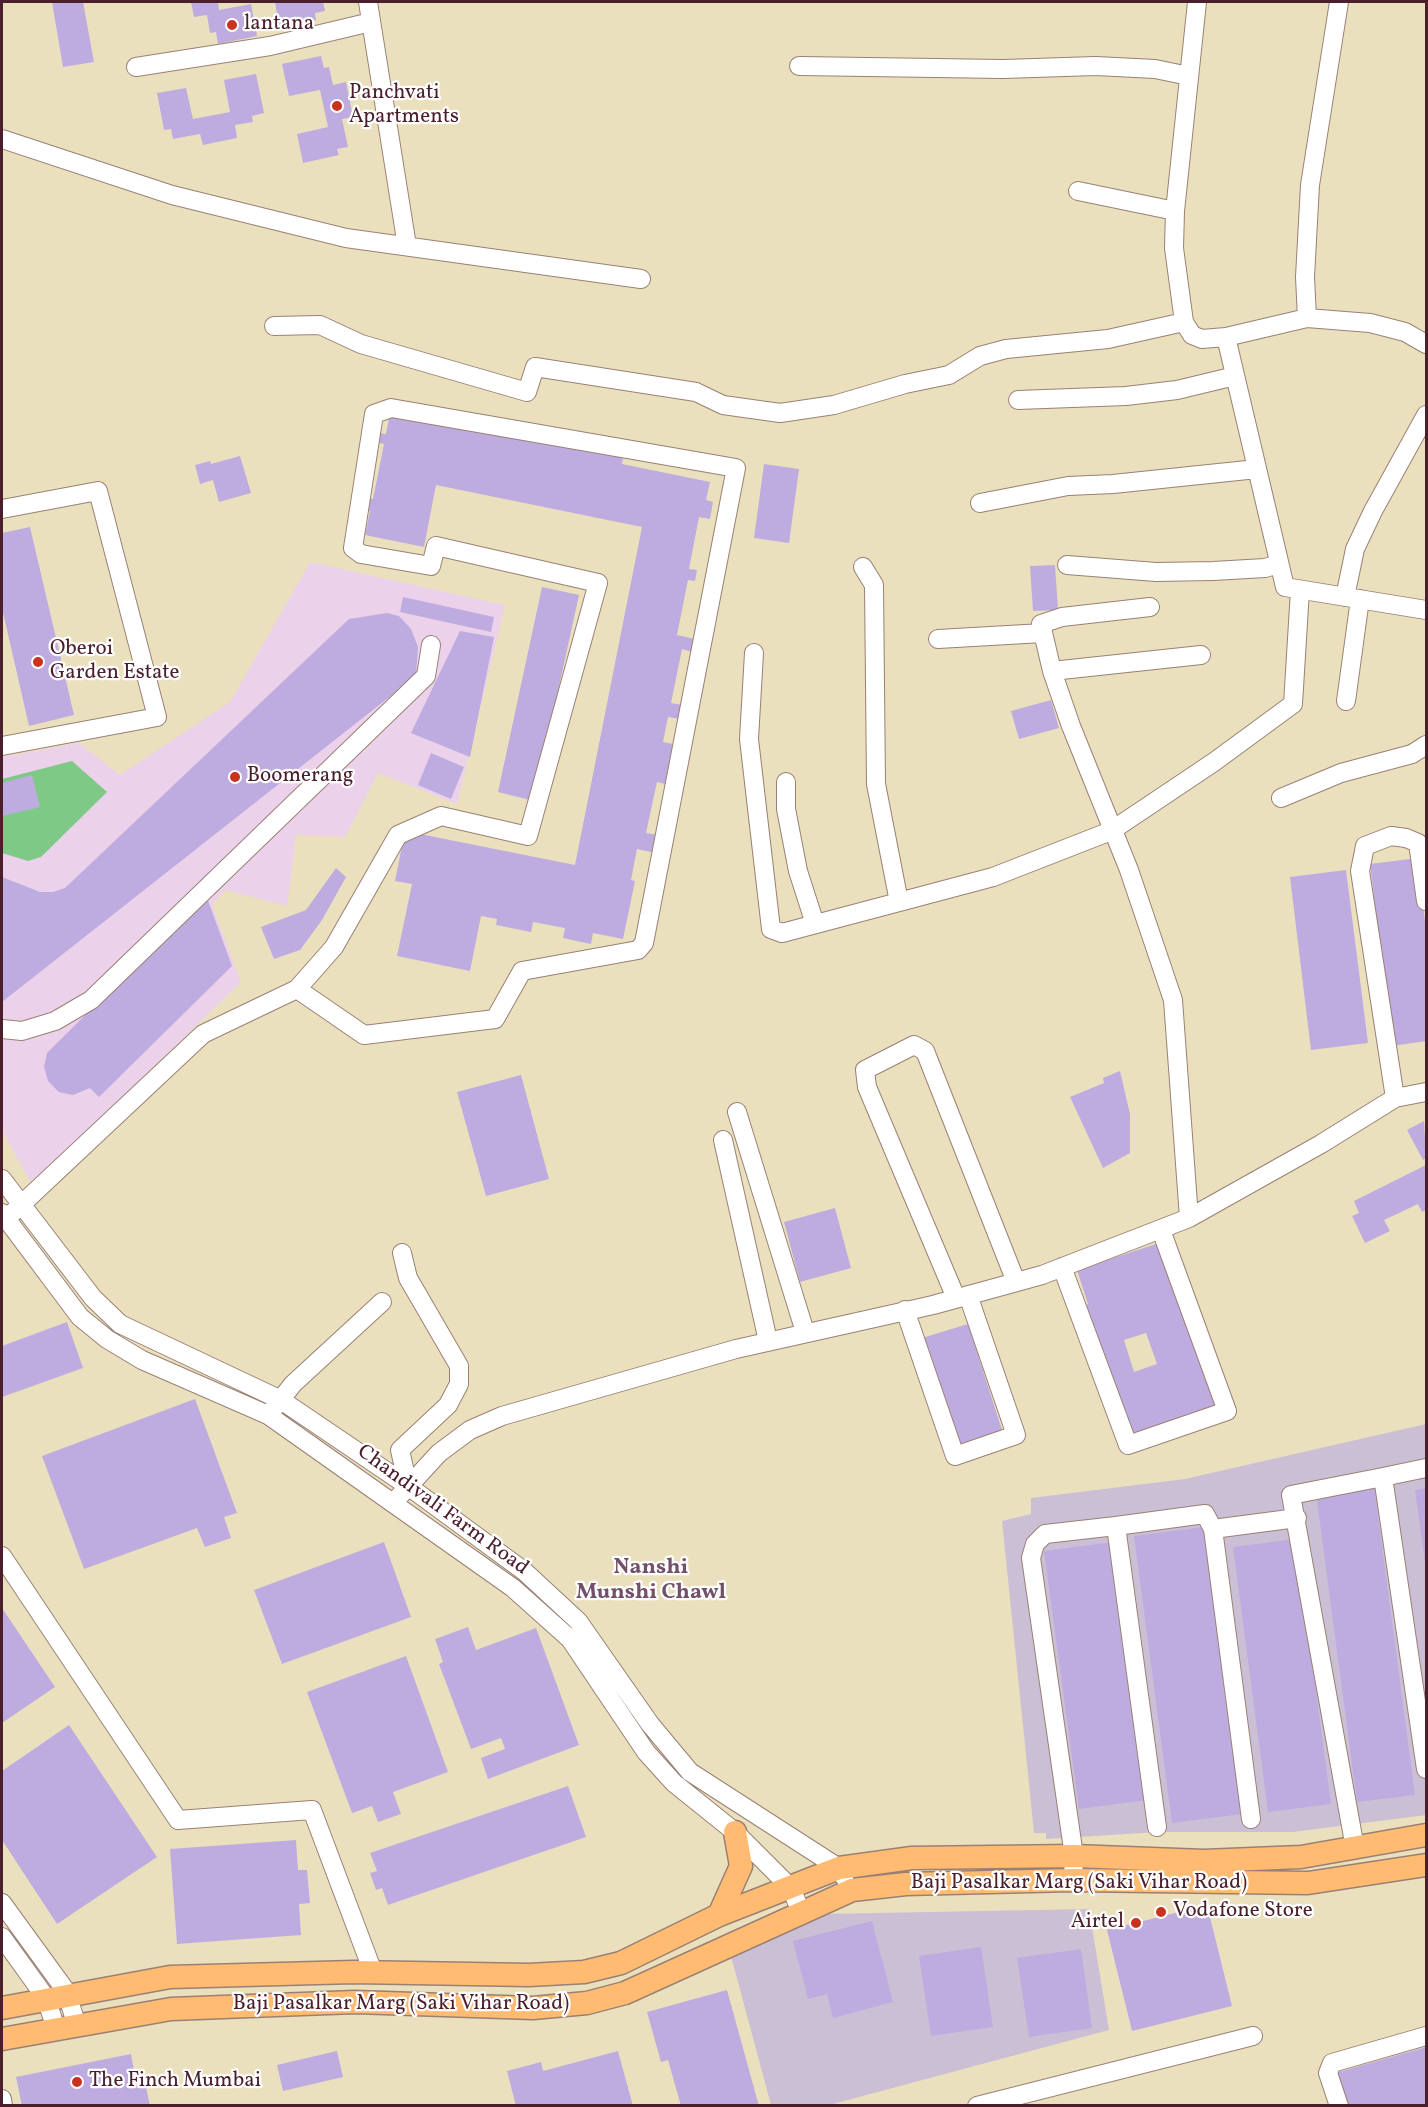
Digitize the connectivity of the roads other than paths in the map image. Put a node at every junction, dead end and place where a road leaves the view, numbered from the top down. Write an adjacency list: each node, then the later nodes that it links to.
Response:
1 (368, 2): 4 (street)
2 (1197, 2): 7 (street)
3 (1339, 2): 13 (street)
4 (371, 22): 6 (street); 11 (street)
5 (799, 66): 7 (street)
6 (136, 67)
7 (1189, 76): 10 (street)
8 (2, 139): 11 (street)
9 (1078, 191): 10 (street)
10 (1174, 211): 14 (street)
11 (407, 246): 12 (street)
12 (641, 279)
13 (1307, 318): 16 (street); 17 (street)
14 (1184, 322): 15 (street); 16 (street)
15 (274, 326)
16 (1226, 337): 18 (street)
17 (1426, 341)
18 (1235, 376): 19 (street); 21 (street)
19 (1018, 400)
20 (1426, 415): 28 (street)
21 (1257, 469): 22 (street); 24 (street)
22 (980, 503)
23 (2, 509): 39 (street)
24 (1279, 564): 25 (street); 27 (street)
25 (1067, 565)
26 (863, 567): 44 (street)
27 (1300, 590): 28 (street); 42 (street)
28 (1352, 598): 30 (street); 37 (street)
29 (1150, 607): 31 (street)
30 (1426, 610)
31 (1043, 633): 32 (street); 36 (street)
32 (938, 639)
33 (431, 645): 47 (street)
34 (754, 653): 45 (street)
35 (1201, 655): 36 (street)
36 (1052, 671): 42 (street)
37 (1346, 701)
38 (1426, 745): 41 (street)
39 (2, 746)
40 (786, 782): 45 (street)
41 (1281, 798)
42 (1111, 831): 44 (street); 55 (street)
43 (1426, 901): 49 (street)
44 (899, 902): 45 (street)
45 (815, 924)
46 (297, 989): 46 (street); 53 (street)
47 (2, 1030)
48 (1426, 1092): 49 (street)
49 (1395, 1098): 55 (street)
50 (737, 1112): 65 (street)
51 (723, 1140): 66 (street)
52 (2, 1179): 53 (street)
53 (22, 1206): 54 (street); 60 (street)
54 (4, 1216): 63 (street, Chandivali Farm Road)
55 (1189, 1218): 56 (street)
56 (1161, 1230): 58 (street); 58 (street)
57 (402, 1253): 71 (street)
58 (1062, 1267): 59 (street)
59 (1016, 1282): 61 (street); 61 (street)
60 (90, 1294): 63 (street); 67 (street)
61 (962, 1297): 64 (street); 64 (street)
62 (382, 1302): 67 (street)
63 (74, 1310): 68 (street, Chandivali Farm Road)
64 (905, 1310): 65 (street)
65 (806, 1332): 66 (street)
66 (768, 1341): 71 (street)
67 (281, 1400): 68 (street); 71 (street)
68 (268, 1415): 72 (street, Chandivali Farm Road)
69 (1426, 1468): 70 (street)
70 (1383, 1478): 73 (street); 78 (street)
71 (408, 1486): 72 (street); 77 (street)
72 (394, 1502): 77 (street, Chandivali Farm Road)
73 (1297, 1518): 75 (street); 83 (street)
74 (1116, 1526): 75 (street); 80 (street); 84 (street)
75 (1213, 1529): 79 (street)
76 (2, 1556): 94 (street)
77 (598, 1665): 81 (street, Chandivali Farm Road); 86 (street)
78 (1426, 1769)
79 (1251, 1819)
80 (1157, 1827)
81 (735, 1832): 88 (street, Chandivali Farm Road); 92 (main road)
82 (1426, 1835): 83 (main road, Baji Pasalkar Marg (Saki Vihar Road))
83 (1355, 1848): 84 (main road, Baji Pasalkar Marg (Saki Vihar Road))
84 (1074, 1856): 86 (main road, Baji Pasalkar Marg (Saki Vihar Road)); 87 (street)
85 (1426, 1865): 87 (main road, Baji Pasalkar Marg (Saki Vihar Road))
86 (838, 1868): 88 (main road, Baji Pasalkar Marg (Saki Vihar Road)); 89 (street)
87 (1073, 1880): 89 (main road, Baji Pasalkar Marg (Saki Vihar Road))
88 (791, 1888): 91 (street, Chandivali Farm Road); 92 (main road, Baji Pasalkar Marg (Saki Vihar Road))
89 (852, 1890): 91 (main road, Baji Pasalkar Marg (Saki Vihar Road))
90 (2, 1903): 95 (street)
91 (801, 1912): 96 (main road, Baji Pasalkar Marg (Saki Vihar Road))
92 (720, 1915): 94 (main road, Baji Pasalkar Marg (Saki Vihar Road))
93 (2, 1937): 95 (street)
94 (364, 1972): 95 (main road, Baji Pasalkar Marg (Saki Vihar Road)); 96 (main road)
95 (57, 1998): 97 (main road, Baji Pasalkar Marg (Saki Vihar Road)); 98 (street)
96 (355, 2002): 98 (main road, Baji Pasalkar Marg (Saki Vihar Road))
97 (2, 2008)
98 (67, 2027): 101 (main road, Baji Pasalkar Marg (Saki Vihar Road))
99 (1253, 2036): 104 (street)
100 (1426, 2036): 105 (street)
101 (2, 2039)
102 (2, 2099): 103 (street)
103 (3, 2106)
104 (977, 2106)
105 (1339, 2106)

